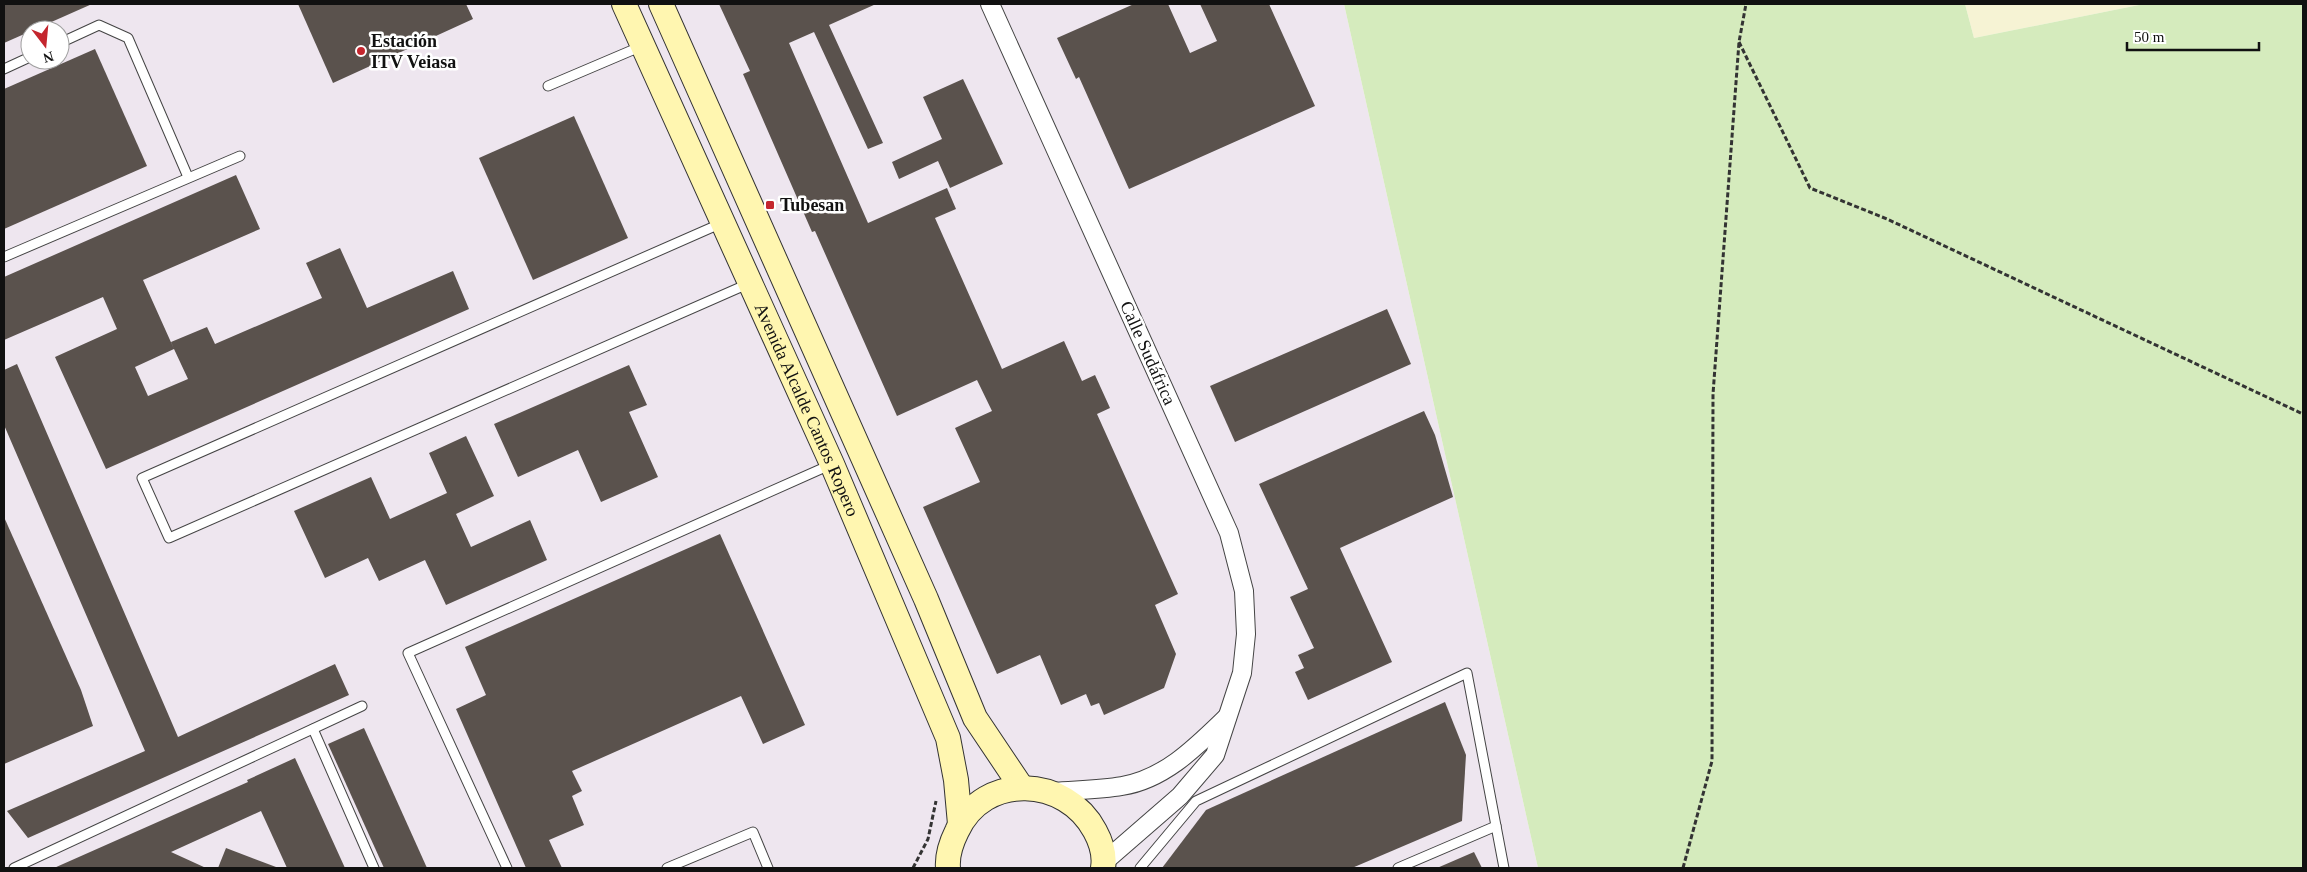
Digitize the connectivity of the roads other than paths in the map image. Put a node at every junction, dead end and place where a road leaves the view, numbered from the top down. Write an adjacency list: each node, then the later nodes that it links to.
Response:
1 (624, 4): 5 (main road, Avenida Alcalde Cantos Ropero)
2 (661, 4): 18 (main road, Avenida Alcalde Cantos Ropero)
3 (990, 4): 16 (street, Calle Sudáfrica)
4 (70, 38): 10 (lane)
5 (642, 46): 8 (lane); 11 (main road, Avenida Alcalde Cantos Ropero)
6 (20, 62): 7 (lane)
7 (4, 69)
8 (548, 86)
9 (240, 156): 10 (lane)
10 (188, 177): 12 (lane)
11 (723, 223): 13 (main road, Avenida Alcalde Cantos Ropero); 13 (lane)
12 (4, 257)
13 (750, 282): 14 (main road, Avenida Alcalde Cantos Ropero)
14 (832, 464): 20 (main road, Avenida Alcalde Cantos Ropero); 25 (lane)
15 (362, 706): 17 (lane)
16 (1229, 715): 19 (street, Calle Sudáfrica); 22 (street, Calle Sudáfrica)
17 (313, 729): 23 (lane); 24 (lane)
18 (1022, 788): 19 (main road); 20 (main road)
19 (1052, 792): 22 (main road)
20 (960, 824): 28 (main road)
21 (1496, 826): 29 (lane); 30 (lane); 31 (lane)
22 (1104, 865)
23 (14, 868)
24 (374, 868)
25 (507, 868)
26 (666, 868): 27 (lane)
27 (768, 868)
28 (948, 868)
29 (1140, 868)
30 (1398, 868)
31 (1504, 868)

